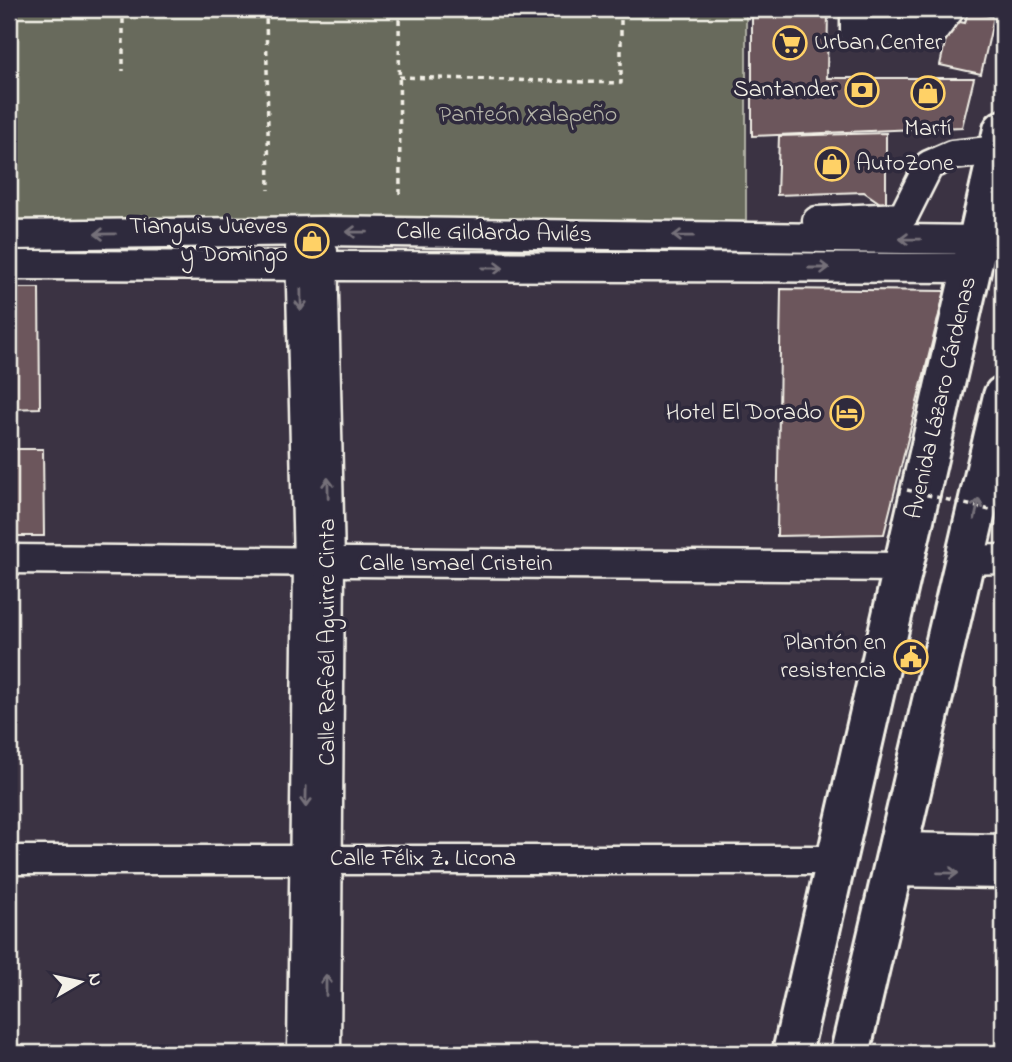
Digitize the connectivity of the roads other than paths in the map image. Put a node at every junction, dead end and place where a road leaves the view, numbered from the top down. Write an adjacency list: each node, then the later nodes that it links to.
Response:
1 (855, 9): 2 (street)
2 (950, 9)
3 (1001, 140): 7 (street); 8 (highway, Avenida Lázaro Cárdenas)
4 (311, 232): 5 (street, Calle Gildardo Avilés, one-way to 4); 6 (street, Calle Gildardo Avilés, one-way to 6); 10 (street, Calle Rafaél Aguirre Cinta)
5 (442, 233): 7 (street, Calle Gildardo Avilés, one-way to 5); 11 (street)
6 (9, 235)
7 (772, 238): 8 (street, Calle Gildardo Avilés, one-way to 7); 12 (street)
8 (975, 254): 12 (street, Calle Gildardo Avilés, one-way to 8); 18 (highway, Avenida Lázaro Cárdenas)
9 (9, 265): 10 (street, Calle Gildardo Avilés)
10 (312, 268): 11 (street, Calle Gildardo Avilés); 17 (street, Calle Rafaél Aguirre Cinta)
11 (442, 268): 12 (street, Calle Gildardo Avilés, one-way to 12)
12 (772, 268)
13 (1003, 396): 16 (highway, Avenida Lázaro Cárdenas, one-way to 13)
14 (9, 559): 17 (street, Calle Ismael Cristein)
15 (1003, 559): 16 (street)
16 (965, 560): 20 (highway, Avenida Lázaro Cárdenas)
17 (319, 563): 18 (street, Calle Ismael Cristein); 23 (street, Calle Rafaél Aguirre Cinta)
18 (904, 567): 19 (highway, Avenida Lázaro Cárdenas)
19 (891, 624): 21 (highway, Avenida Lázaro Cárdenas); 25 (highway, Avenida Lázaro Cárdenas)
20 (947, 639): 21 (highway, Avenida Lázaro Cárdenas); 26 (highway, Avenida Lázaro Cárdenas)
21 (904, 700): 31 (highway, Avenida Lázaro Cárdenas); 32 (highway, Avenida Lázaro Cárdenas)
22 (1003, 849): 26 (street)
23 (316, 859): 24 (street, Calle Félix Z. Licona); 25 (street, Calle Félix Z. Licona); 28 (street, Calle Rafaél Aguirre Cinta); 29 (street, Calle Rafaél Aguirre Cinta, one-way to 23)
24 (9, 860)
25 (838, 860): 30 (highway, Avenida Lázaro Cárdenas)
26 (895, 860): 27 (street, one-way to 27); 33 (highway, Avenida Lázaro Cárdenas)
27 (1003, 874)
28 (302, 1053)
29 (326, 1053)
30 (792, 1053)
31 (808, 1053)
32 (834, 1053)
33 (850, 1053)

